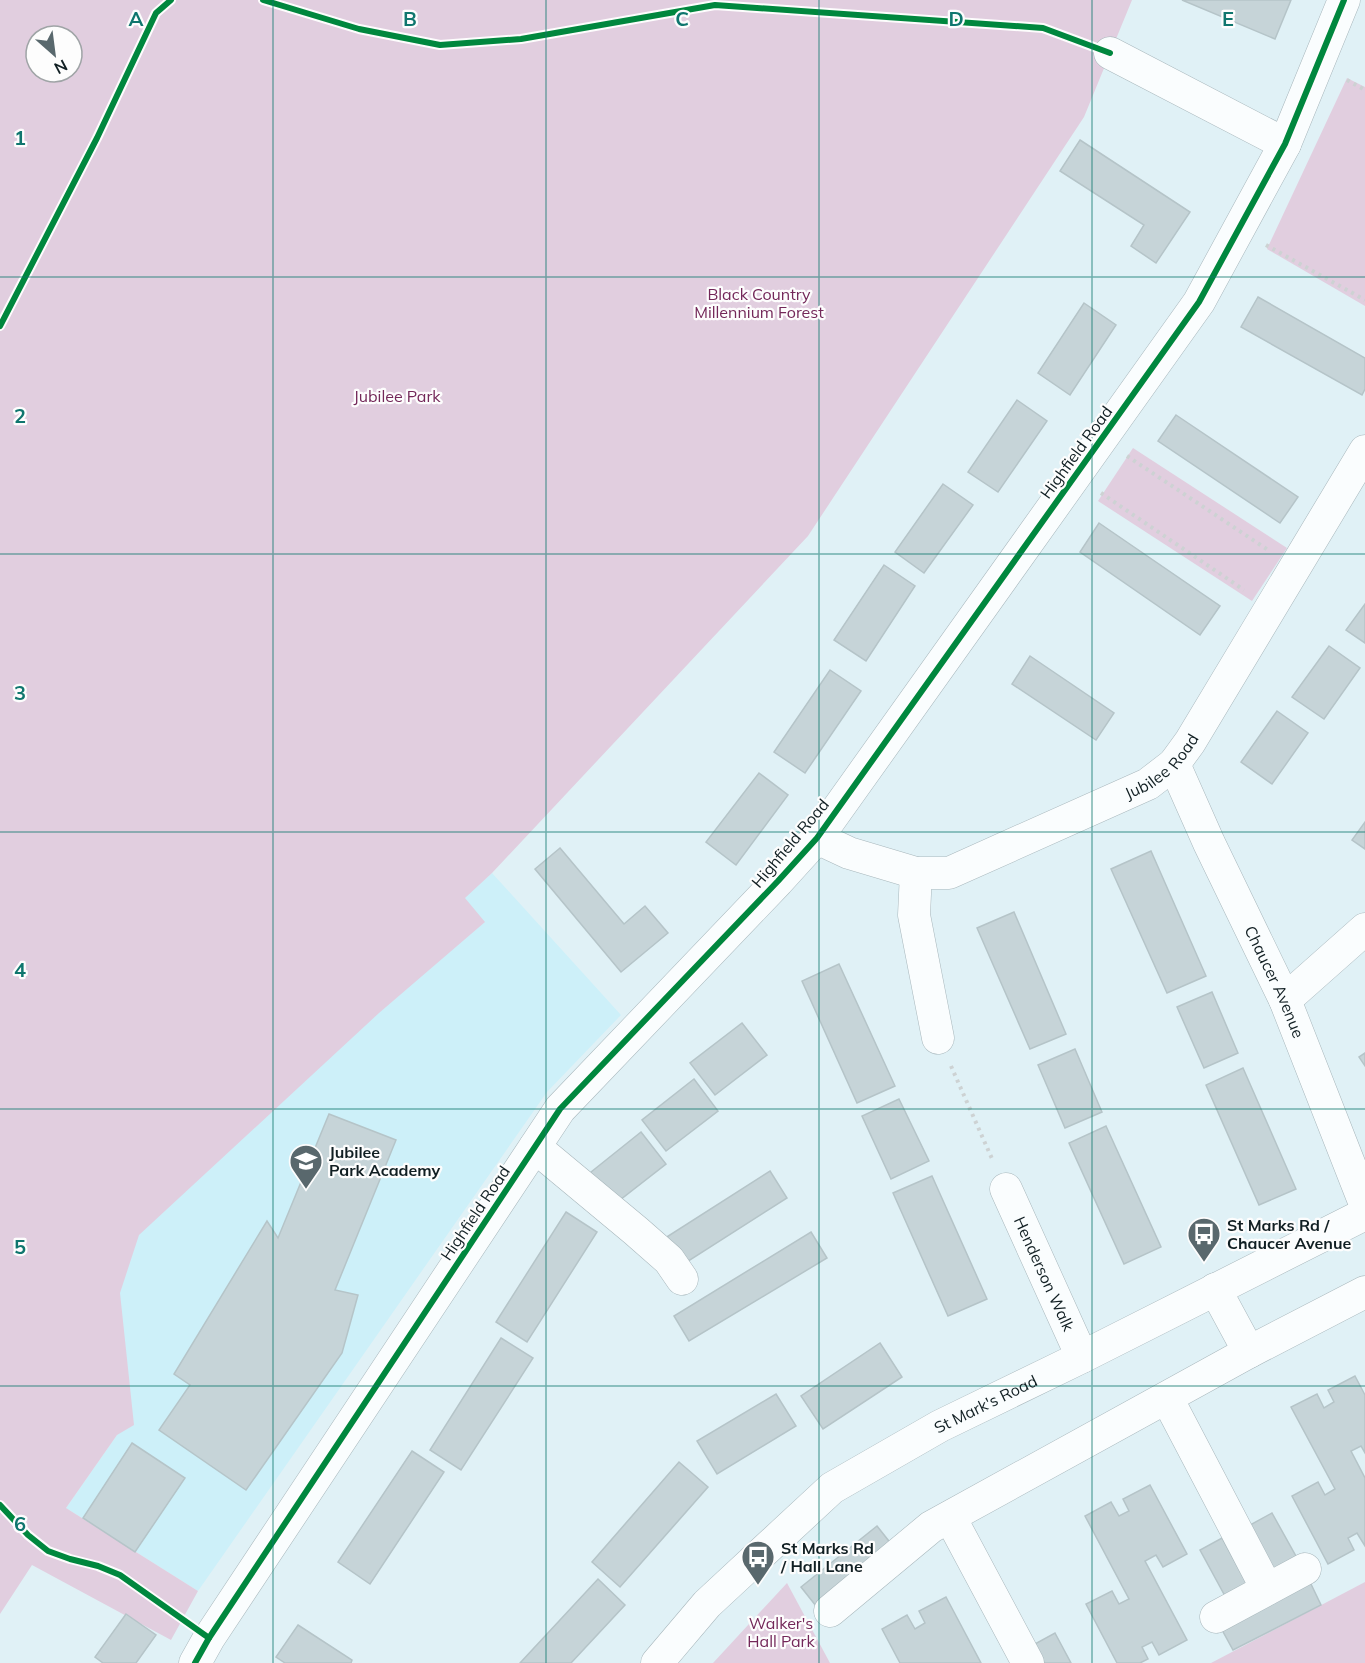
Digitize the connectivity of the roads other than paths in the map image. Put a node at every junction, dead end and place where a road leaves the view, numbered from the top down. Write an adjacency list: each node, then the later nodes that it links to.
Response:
1 (1344, 0): 3 (street, Highfield Road)
2 (1110, 53): 3 (street)
3 (1285, 144): 7 (street, Highfield Road)
4 (1365, 451): 5 (street, Jubilee Road)
5 (1356, 483): 6 (street, Jubilee Road)
6 (1174, 764): 8 (street, Jubilee Road); 10 (street, Chaucer Avenue)
7 (817, 838): 8 (street, Jubilee Road); 12 (street, Highfield Road)
8 (916, 873): 11 (street)
9 (1365, 929): 10 (street)
10 (1286, 1000): 14 (street, Chaucer Avenue)
11 (938, 1038)
12 (535, 1147): 16 (street); 27 (street, Highfield Road)
13 (1006, 1189): 20 (street, Henderson Walk)
14 (1365, 1204)
15 (1365, 1214): 17 (street, St Mark's Road)
16 (682, 1279)
17 (1215, 1289): 19 (street); 20 (street, St Mark's Road)
18 (1365, 1292): 19 (street)
19 (1249, 1352): 21 (street)
20 (1082, 1357): 28 (street, St Mark's Road)
21 (1167, 1398): 22 (street); 24 (street)
22 (950, 1517): 25 (street); 29 (street)
23 (1305, 1569): 24 (street)
24 (1267, 1589): 26 (street)
25 (830, 1611)
26 (1216, 1617)
27 (195, 1663)
28 (657, 1663)
29 (1028, 1663)

